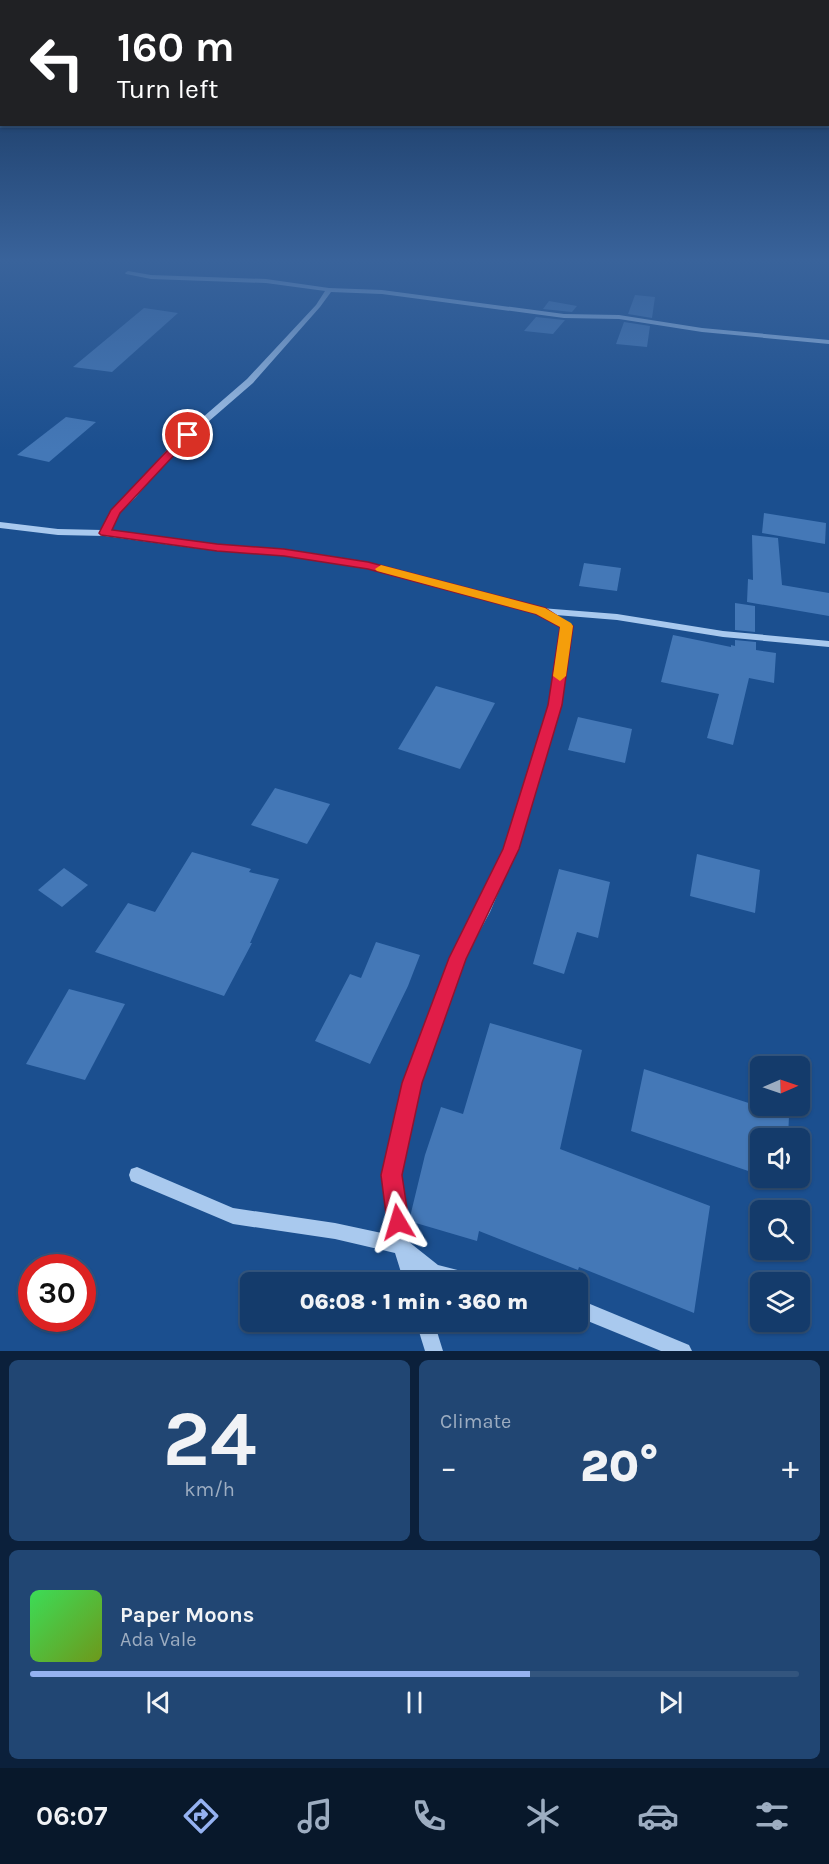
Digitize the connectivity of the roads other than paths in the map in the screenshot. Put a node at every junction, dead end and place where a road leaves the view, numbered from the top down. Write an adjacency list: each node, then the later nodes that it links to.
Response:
1 (302, 324): 5 (street)
2 (664, 324): 3 (street)
3 (829, 342)
4 (0, 525): 5 (street)
5 (105, 533): 6 (street)
6 (541, 611): 7 (street); 9 (street)
7 (829, 644)
8 (137, 1175): 9 (street)
9 (401, 1246): 10 (street); 11 (street)
10 (409, 1272)
11 (433, 1272)
12 (588, 1311): 15 (street)
13 (428, 1332): 14 (street)
14 (434, 1351)
15 (683, 1351)

